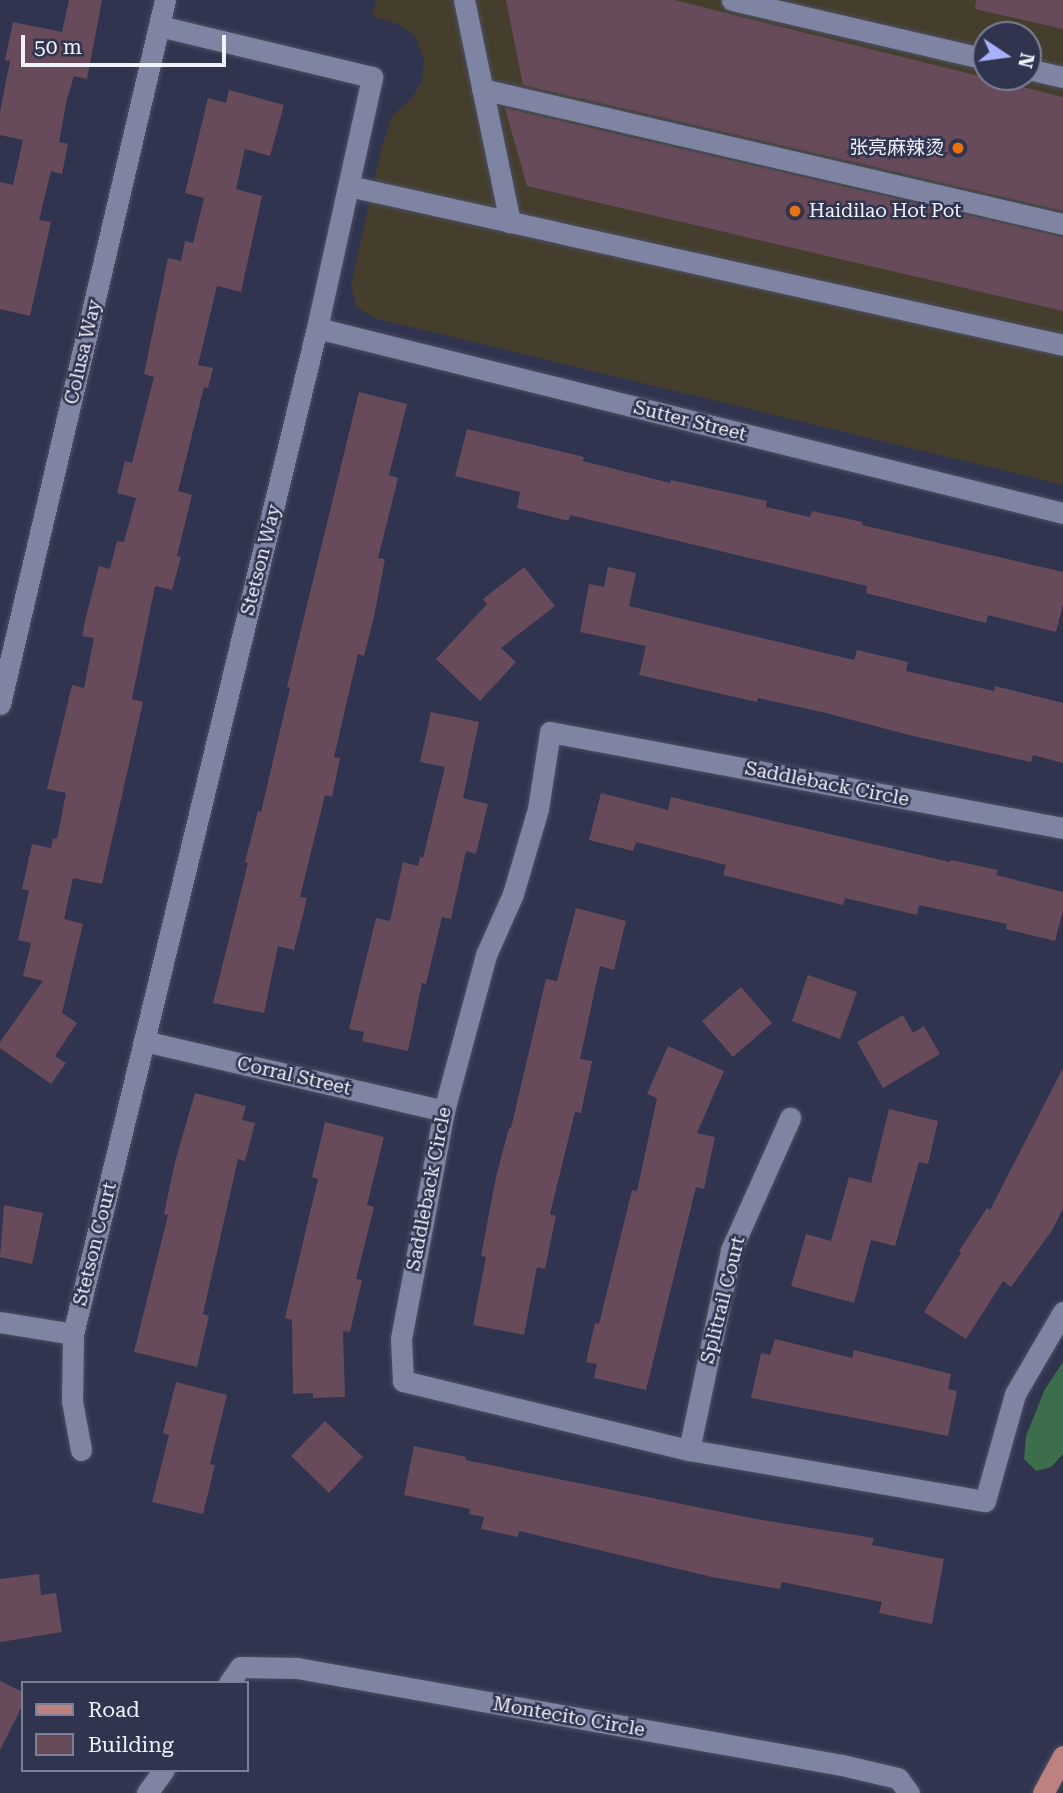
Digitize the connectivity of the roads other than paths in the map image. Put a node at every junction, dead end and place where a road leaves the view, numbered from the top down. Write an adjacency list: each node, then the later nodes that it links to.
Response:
1 (165, 0): 4 (street, Colusa Way)
2 (464, 0): 8 (street)
3 (733, 0): 5 (street)
4 (159, 26): 9 (street, Stetson Way); 15 (street, Colusa Way)
5 (972, 56)
6 (1042, 72): 7 (street)
7 (1063, 77)
8 (482, 89): 10 (street); 11 (street)
9 (349, 186): 10 (street); 12 (street, Stetson Way)
10 (510, 222): 13 (street)
11 (1063, 224)
12 (317, 328): 14 (street, Sutter Street); 18 (street, Stetson Way)
13 (1063, 345)
14 (1063, 513)
15 (6, 657): 16 (street, Colusa Way)
16 (0, 704)
17 (1063, 828): 19 (street, Saddleback Circle)
18 (144, 1041): 19 (street, Corral Street); 23 (street, Stetson Court)
19 (444, 1111): 25 (street, Saddleback Circle)
20 (790, 1118): 25 (street, Splitrail Court)
21 (1063, 1312): 25 (street, Saddleback Circle)
22 (0, 1322): 23 (street)
23 (73, 1334): 24 (street, Stetson Court)
24 (81, 1450)
25 (688, 1450)
26 (230, 1681): 30 (street, Montecito Circle)
27 (1063, 1756): 31 (main road)
28 (162, 1772): 29 (street)
29 (147, 1793)
30 (909, 1793)
31 (1043, 1793)

